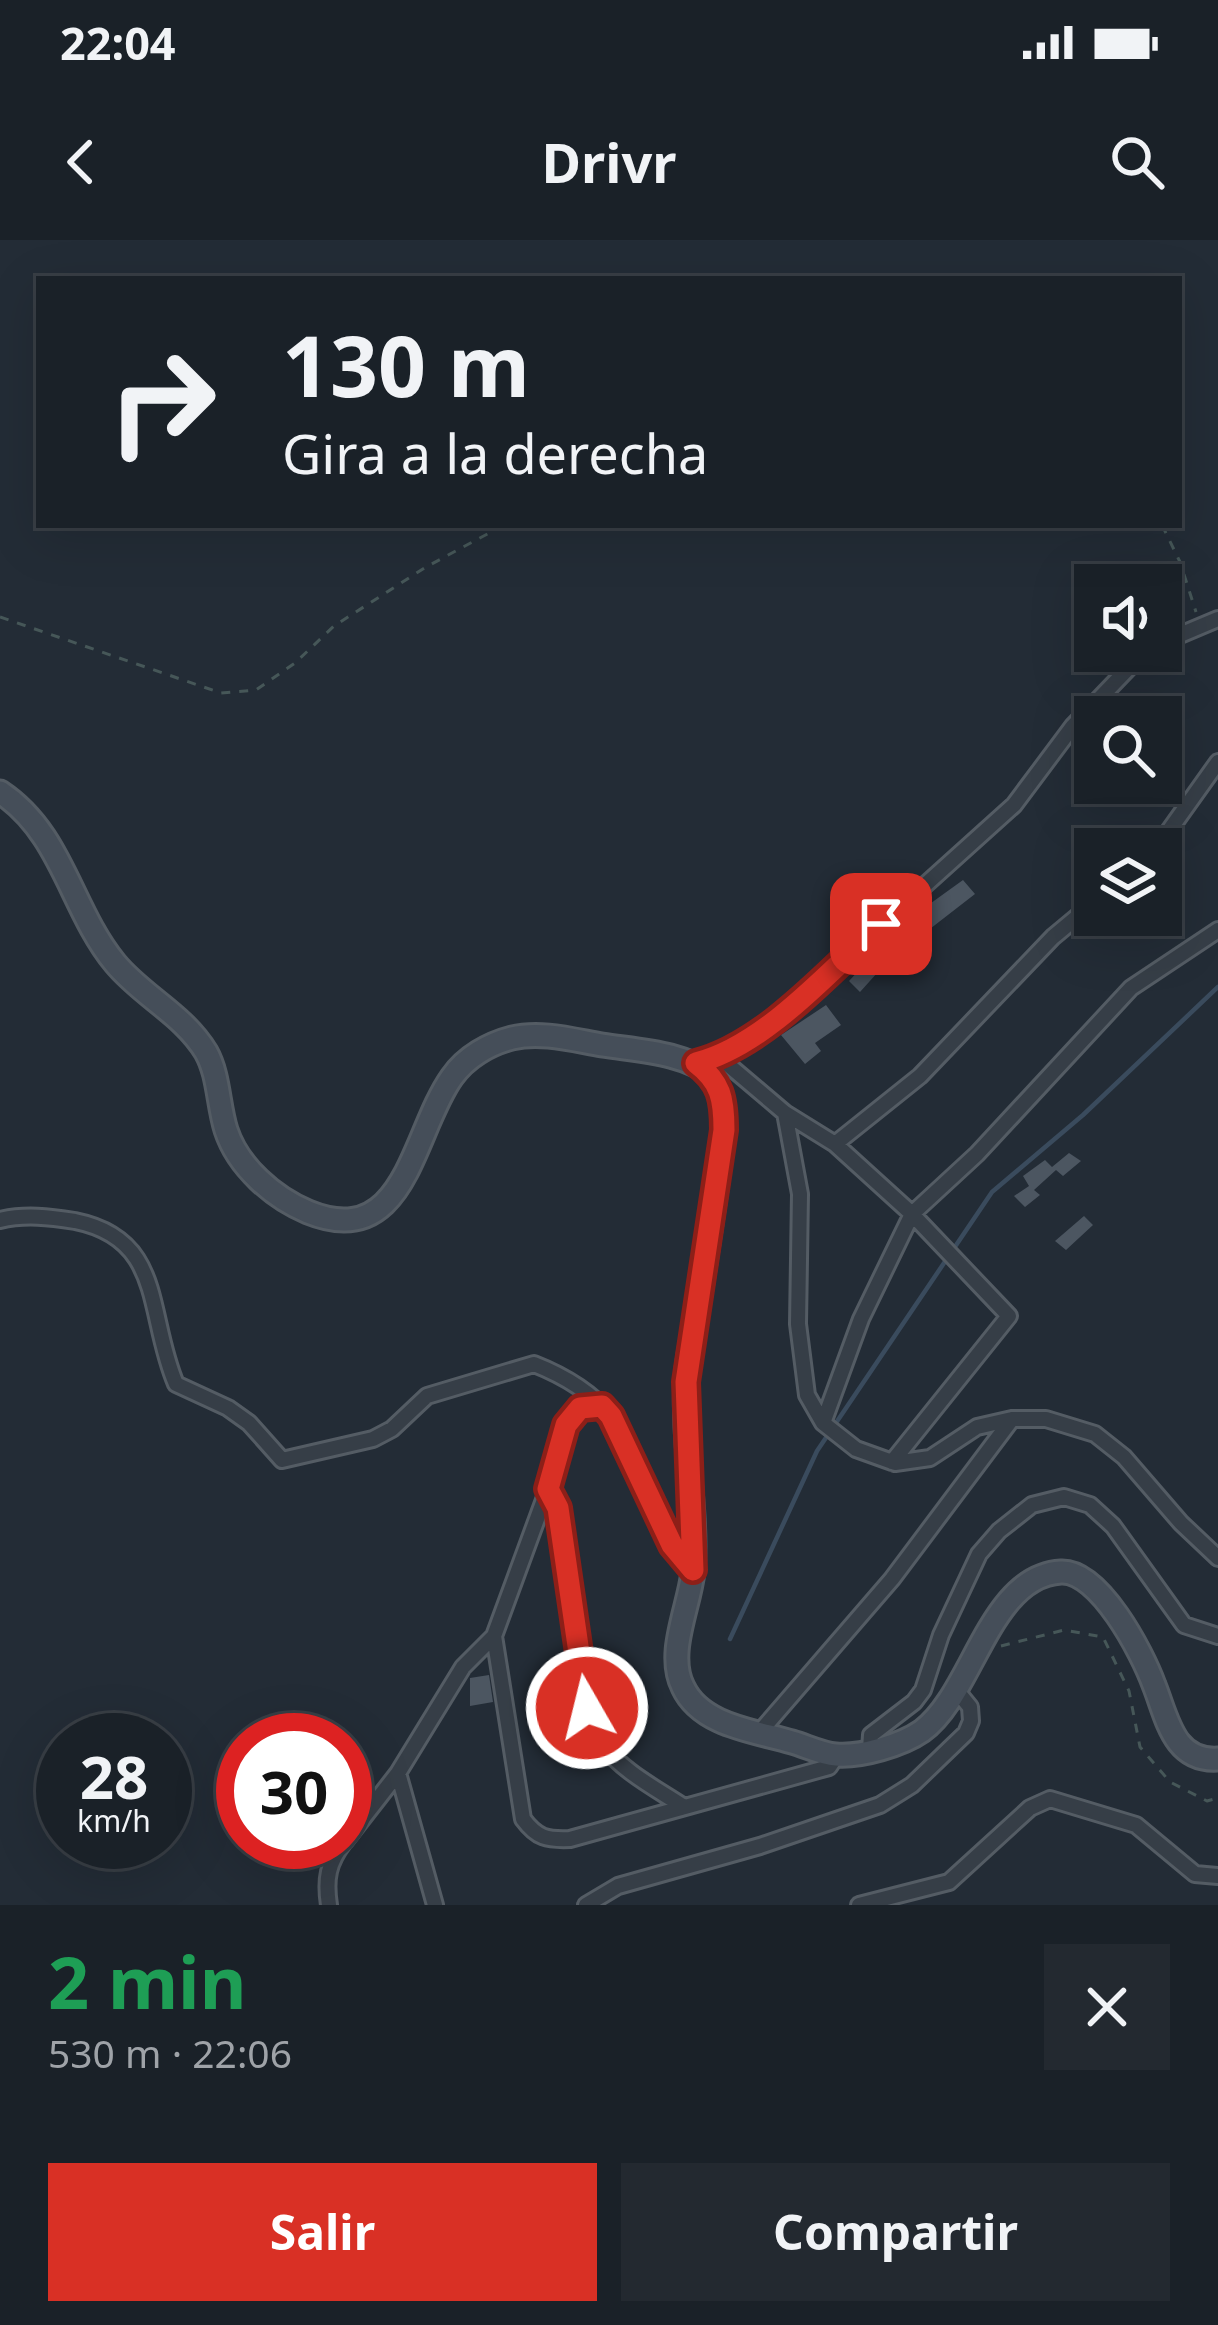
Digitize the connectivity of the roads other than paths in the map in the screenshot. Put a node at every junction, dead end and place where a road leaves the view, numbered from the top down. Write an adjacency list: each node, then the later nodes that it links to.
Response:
1 (1218, 619): 2 (street)
2 (1182, 632)
3 (1125, 672): 9 (street)
4 (1218, 762): 6 (street)
5 (0, 792): 10 (main road)
6 (1171, 828)
7 (1074, 920): 12 (street)
8 (1218, 930): 13 (street)
9 (719, 1057): 10 (street); 11 (street)
10 (696, 1063): 21 (main road)
11 (785, 1113): 12 (street); 17 (street)
12 (835, 1144): 13 (street)
13 (912, 1214): 17 (street); 18 (street)
14 (0, 1220): 15 (street)
15 (602, 1406): 19 (street); 21 (street)
16 (1012, 1419): 18 (street); 20 (street); 25 (street)
17 (824, 1423): 18 (street)
18 (892, 1462)
19 (548, 1489): 22 (street); 31 (street)
20 (1218, 1558)
21 (693, 1570): 25 (main road)
22 (494, 1636): 29 (street); 31 (street)
23 (1218, 1636): 26 (street)
24 (957, 1691): 26 (main road); 28 (main road); 36 (street)
25 (759, 1732): 27 (main road)
26 (870, 1750): 27 (main road)
27 (838, 1756): 31 (street)
28 (1218, 1759)
29 (398, 1773): 30 (street); 35 (street)
30 (372, 1807)
31 (684, 1808)
32 (330, 1869): 34 (street)
33 (1218, 1876): 37 (street)
34 (329, 1905)
35 (435, 1905)
36 (586, 1905)
37 (859, 1905)

